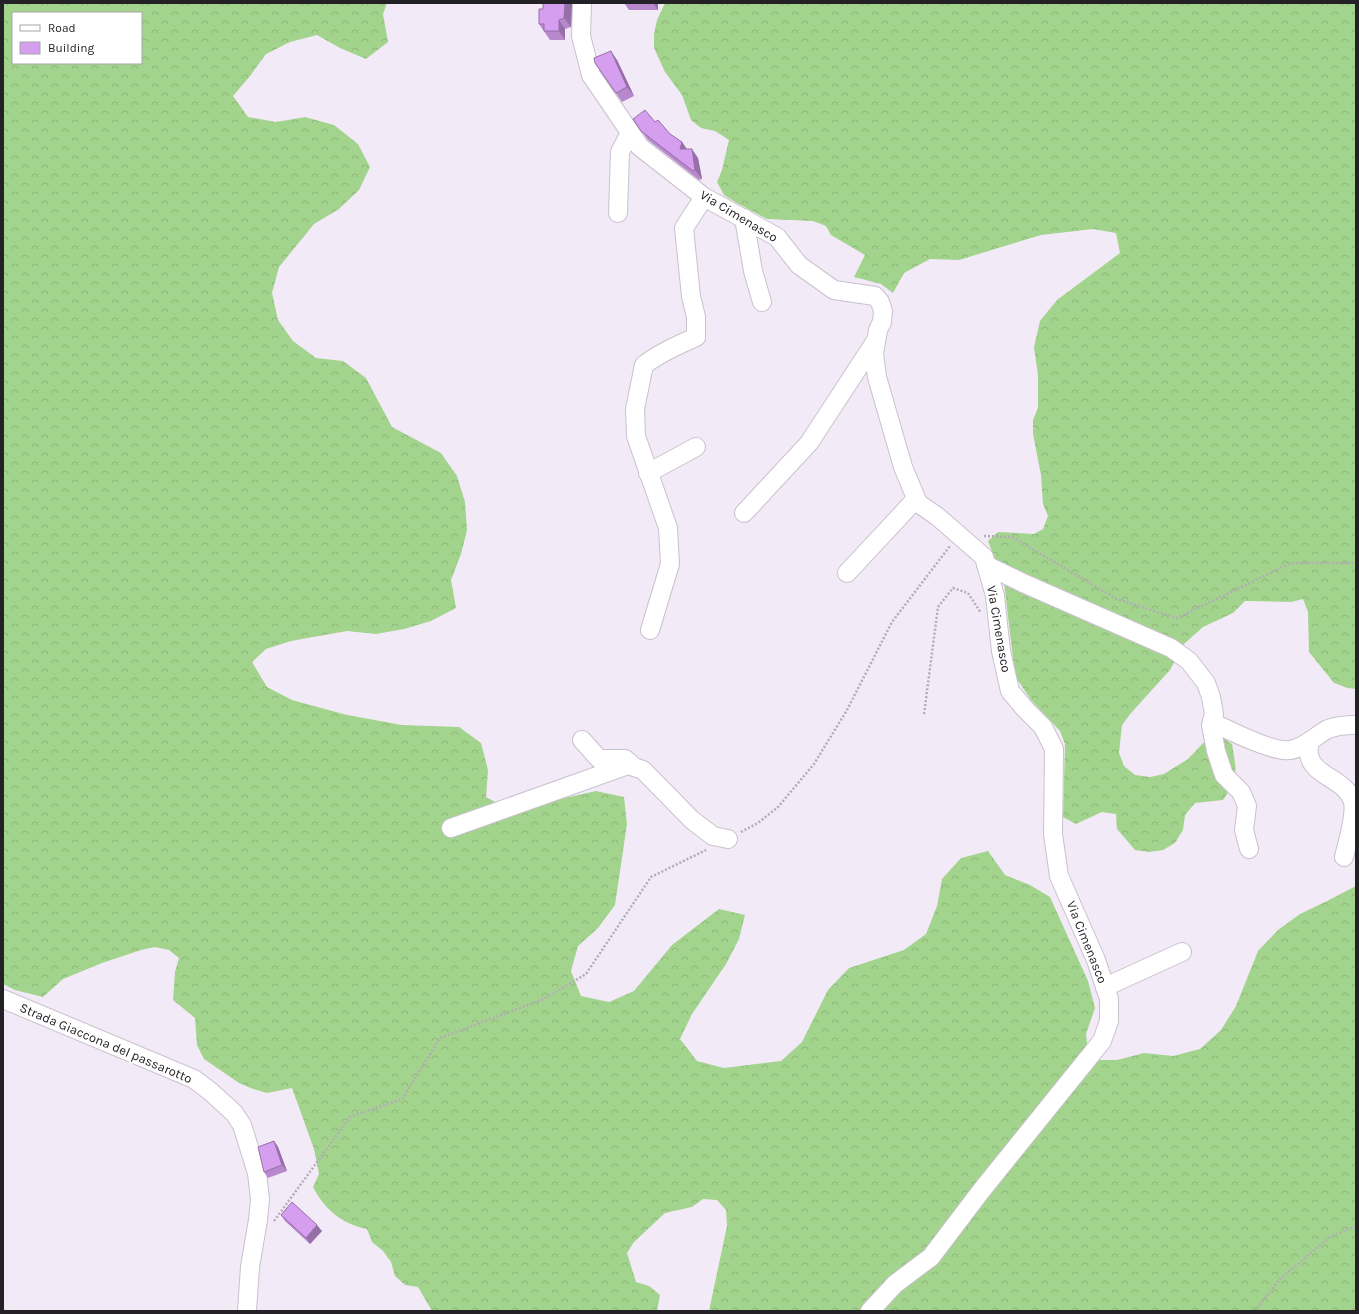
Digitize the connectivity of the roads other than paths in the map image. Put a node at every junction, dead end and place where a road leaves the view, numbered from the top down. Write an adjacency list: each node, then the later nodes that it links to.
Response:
1 (582, 3): 2 (street, Via Cimenasco)
2 (630, 133): 3 (street, Via Cimenasco); 4 (street)
3 (704, 197): 5 (street, Via Cimenasco); 9 (street)
4 (618, 213)
5 (744, 218): 6 (street); 7 (street, Via Cimenasco)
6 (762, 302)
7 (876, 341): 10 (street, Via Cimenasco); 11 (street)
8 (696, 447): 9 (street)
9 (648, 473): 14 (street)
10 (916, 499): 12 (street, Via Cimenasco); 13 (street)
11 (744, 513)
12 (986, 565): 15 (street); 25 (street, Via Cimenasco)
13 (847, 573)
14 (650, 630)
15 (1212, 722): 18 (street); 22 (street)
16 (1356, 725): 18 (street)
17 (582, 740): 19 (street)
18 (1310, 741): 23 (street)
19 (636, 768): 20 (street); 21 (street)
20 (451, 828)
21 (728, 839)
22 (1249, 849)
23 (1344, 857)
24 (1182, 952): 25 (street)
25 (1105, 986): 28 (street, Via Cimenasco)
26 (3, 999): 27 (street, Strada Giaccona del passarotto)
27 (247, 1311)
28 (870, 1311)

